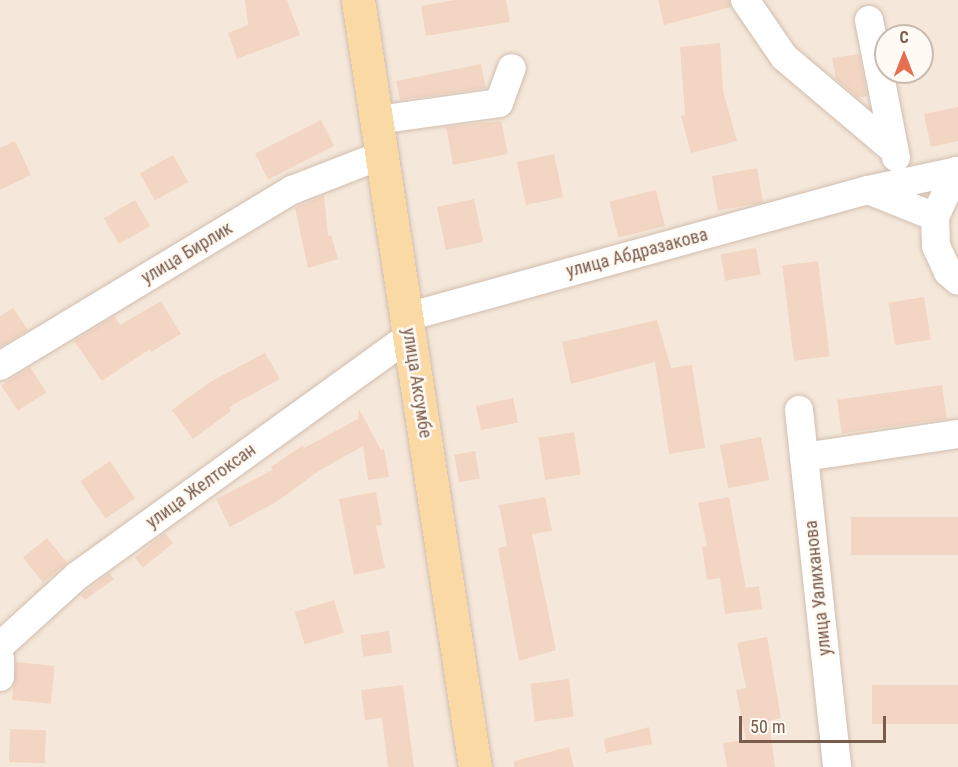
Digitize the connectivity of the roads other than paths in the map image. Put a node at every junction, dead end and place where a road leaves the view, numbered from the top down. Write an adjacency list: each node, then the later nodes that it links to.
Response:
1 (358, 0): 5 (main road, улица Аксумбе)
2 (745, 0): 6 (street)
3 (869, 20): 6 (street)
4 (512, 68): 5 (street)
5 (377, 120): 7 (main road, улица Аксумбе)
6 (894, 150): 9 (street)
7 (382, 154): 13 (main road, улица Аксумбе); 14 (street, улица Бирлик)
8 (957, 171): 9 (street, улица Абдразакова); 11 (street)
9 (901, 183): 10 (street, улица Абдразакова)
10 (868, 190): 11 (street); 13 (street, улица Абдразакова)
11 (934, 218): 12 (street)
12 (958, 281)
13 (408, 327): 18 (street, улица Желтоксан); 21 (main road, улица Аксумбе)
14 (0, 366)
15 (799, 410): 17 (street, улица Уалиханова)
16 (958, 434): 17 (street)
17 (804, 458): 22 (street, улица Уалиханова)
18 (0, 646)
19 (0, 659): 20 (street)
20 (0, 677)
21 (475, 767)
22 (837, 767)

